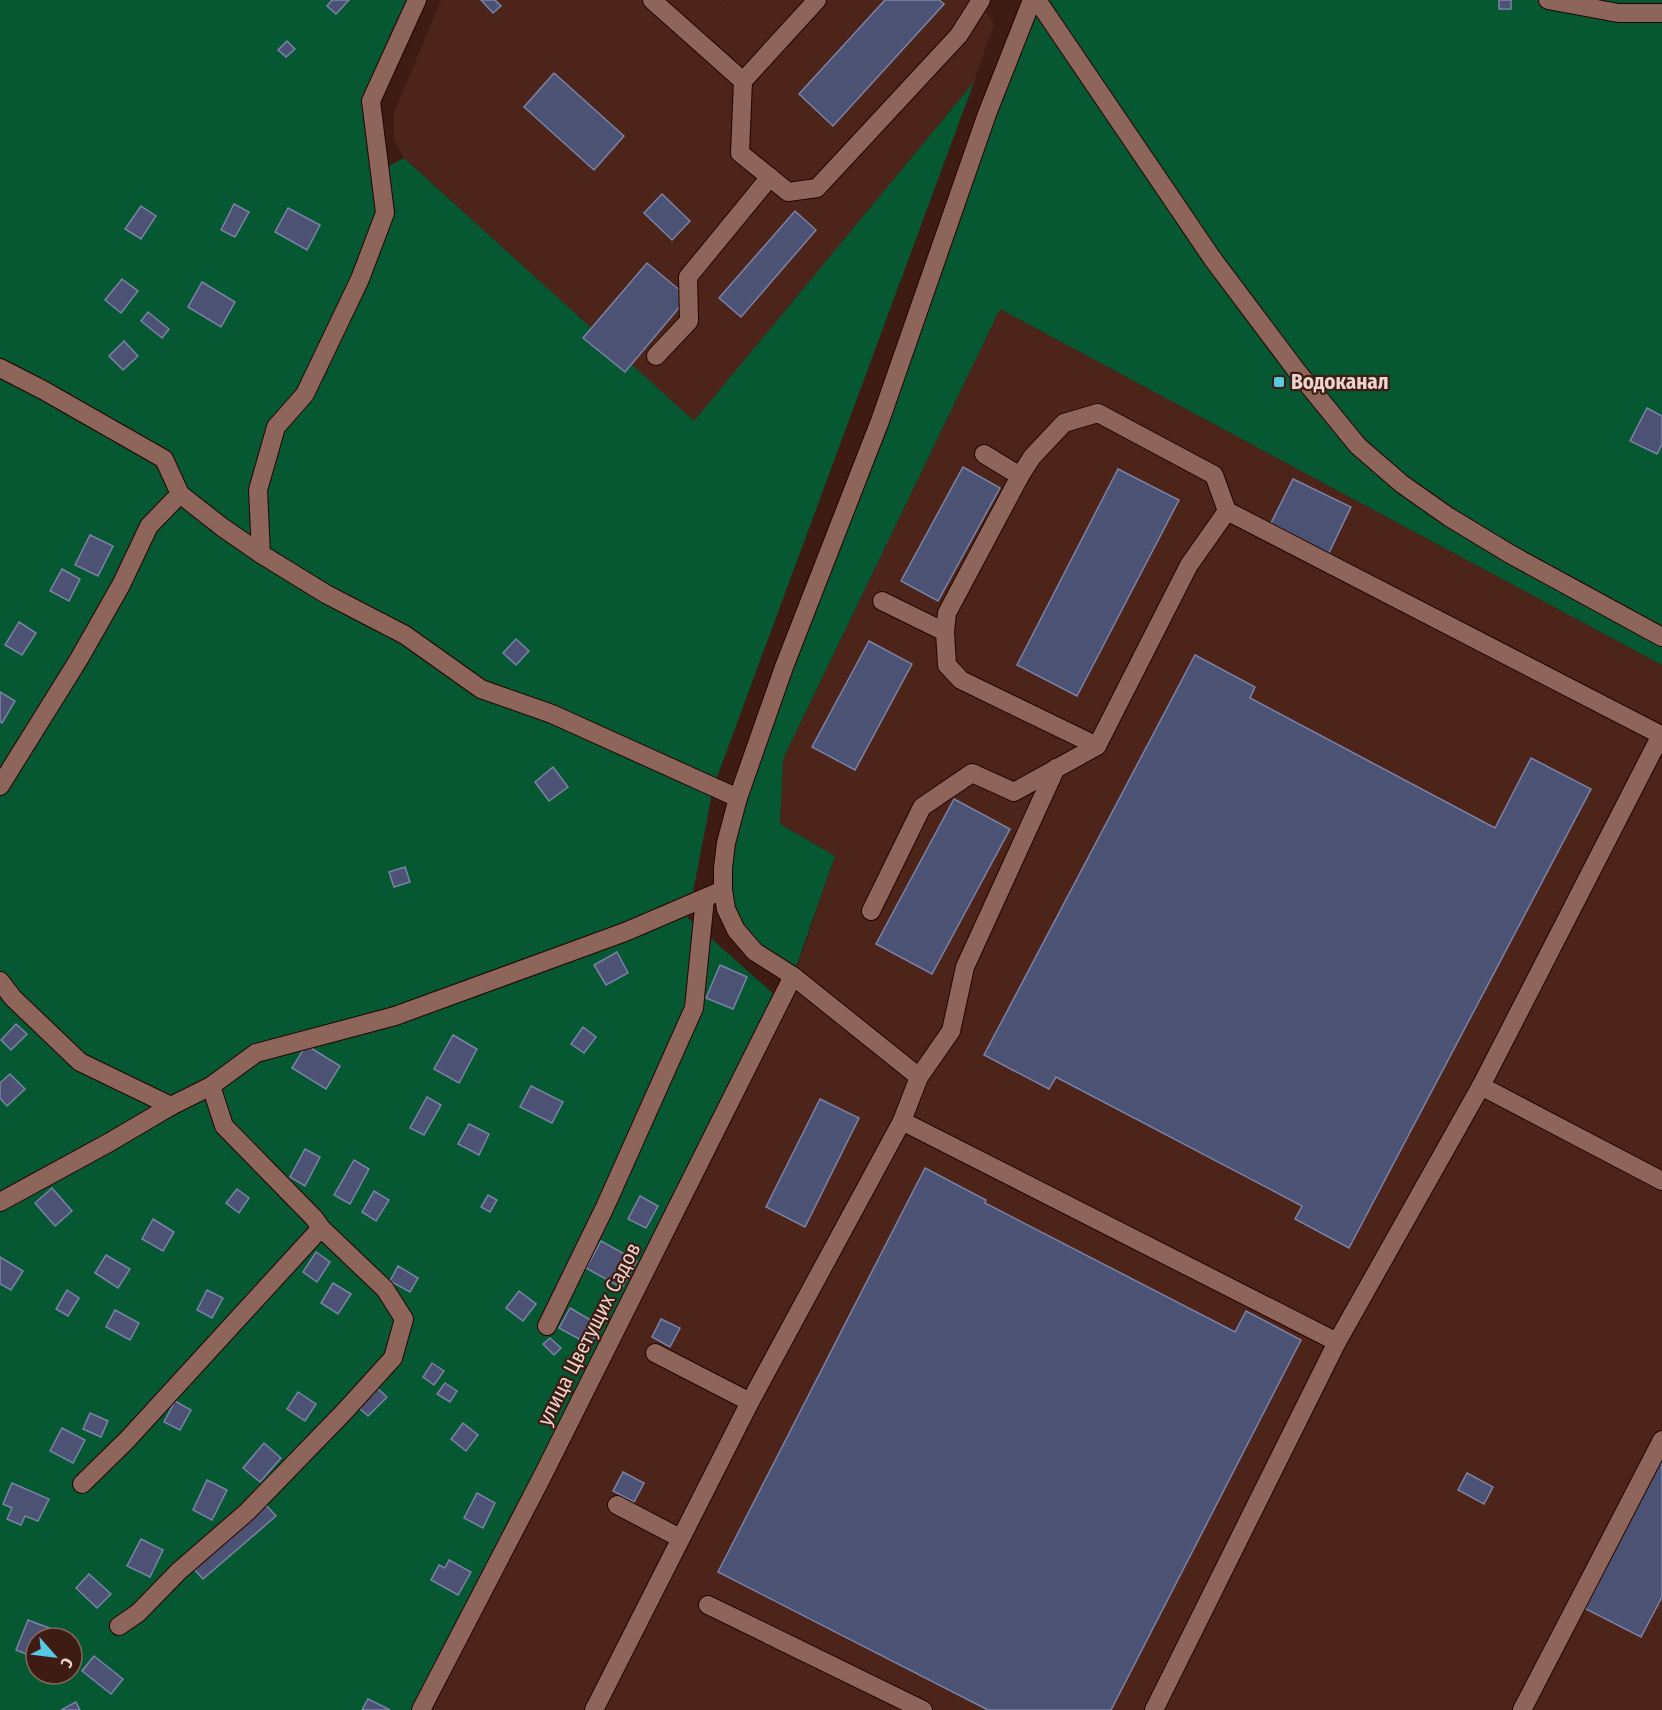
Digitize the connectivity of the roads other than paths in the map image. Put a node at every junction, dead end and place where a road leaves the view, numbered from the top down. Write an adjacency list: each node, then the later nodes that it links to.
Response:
1 (417, 0): 17 (street)
2 (652, 0): 9 (street)
3 (817, 0): 9 (street)
4 (981, 0): 10 (street)
5 (1032, 0): 24 (street)
6 (1036, 0): 19 (street)
7 (1548, 0): 8 (street)
8 (1662, 13)
9 (743, 81): 10 (street)
10 (770, 177): 11 (street)
11 (656, 356)
12 (0, 368): 15 (street)
13 (984, 454): 14 (street)
14 (1020, 476): 16 (street); 20 (street)
15 (180, 494): 17 (street); 23 (street)
16 (1227, 511): 21 (street); 32 (street)
17 (261, 554): 24 (street)
18 (882, 601): 20 (street)
19 (1657, 630)
20 (945, 632): 21 (street)
21 (1097, 746): 22 (street)
22 (1056, 768): 27 (street); 30 (street)
23 (0, 786)
24 (738, 798): 25 (street)
25 (723, 890): 26 (street); 28 (street)
26 (705, 898): 31 (street); 38 (street)
27 (872, 911)
28 (793, 976): 30 (street); 48 (street, улица Цветущих Садов)
29 (0, 981): 33 (street)
30 (919, 1077): 34 (street)
31 (212, 1086): 33 (street); 37 (street)
32 (1481, 1086): 35 (street); 39 (street)
33 (171, 1106): 36 (street)
34 (902, 1121): 39 (street); 41 (street)
35 (1662, 1181)
36 (0, 1202)
37 (321, 1228): 43 (street); 47 (street)
38 (547, 1326)
39 (1337, 1342): 51 (street)
40 (655, 1353): 41 (street)
41 (750, 1402): 45 (street)
42 (1662, 1440): 52 (street)
43 (82, 1484)
44 (617, 1505): 45 (street)
45 (680, 1538): 49 (street)
46 (708, 1605): 50 (street)
47 (119, 1626)
48 (421, 1710)
49 (594, 1710)
50 (923, 1710)
51 (1154, 1710)
52 (1522, 1710)

